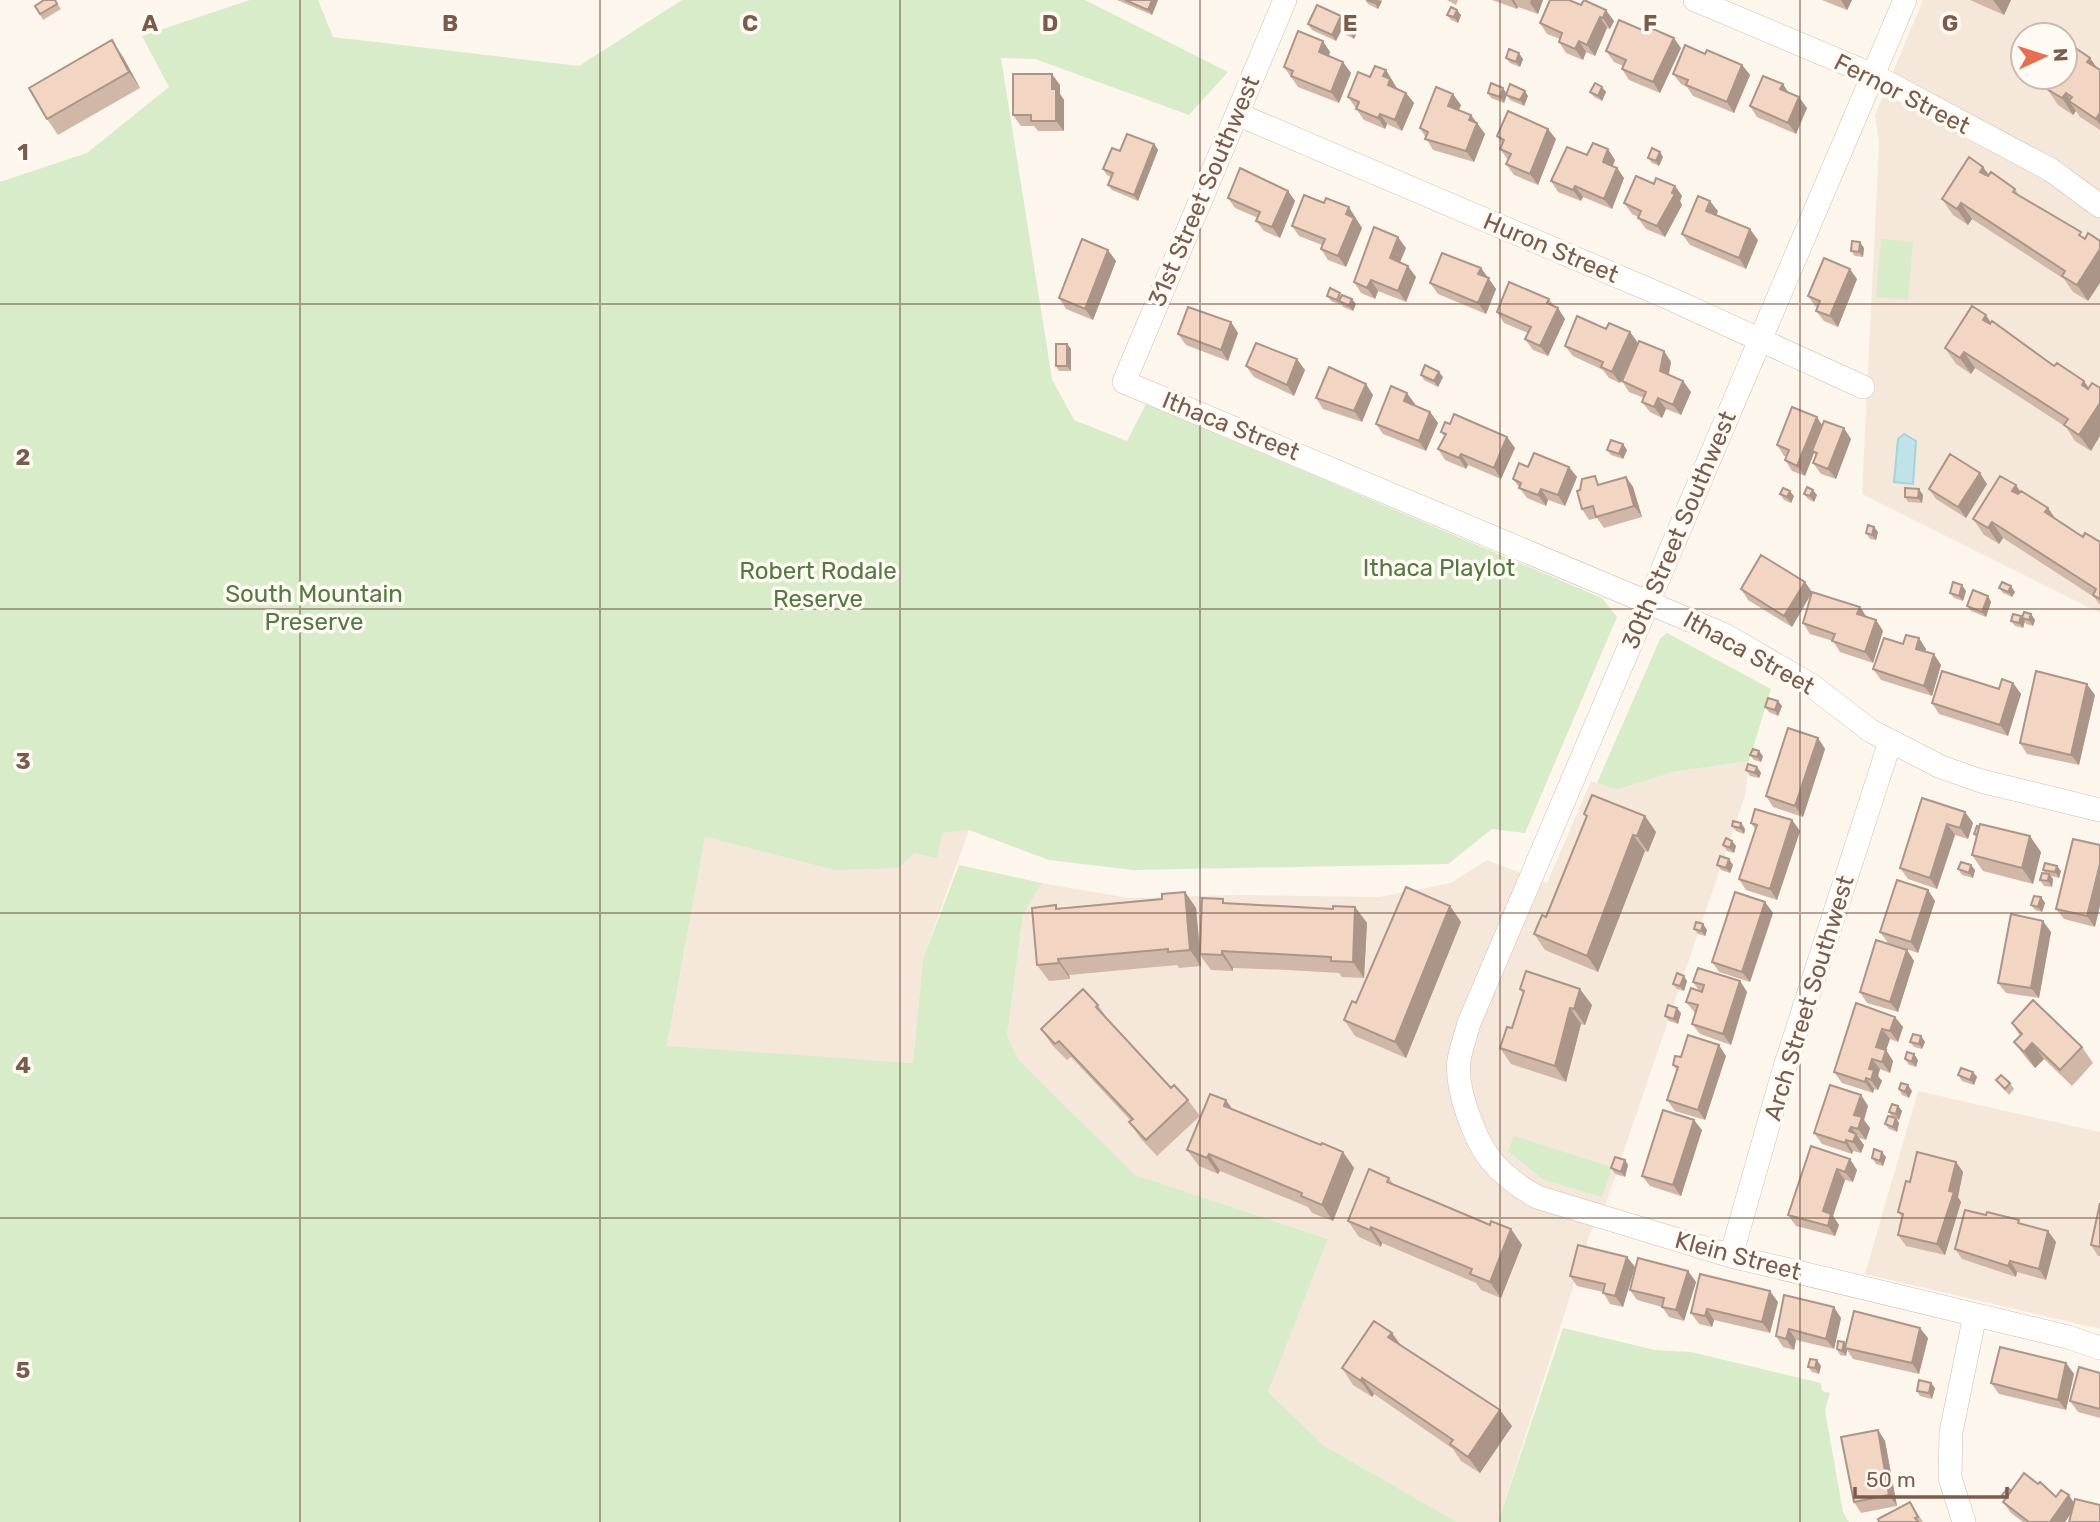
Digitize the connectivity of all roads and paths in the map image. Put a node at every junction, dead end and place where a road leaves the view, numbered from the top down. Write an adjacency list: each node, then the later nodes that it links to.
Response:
1 (1285, 0): 5 (street, 31st Street Southwest)
2 (1695, 0): 4 (street, Fernor Street)
3 (1905, 0): 4 (street, 30th Street Southwest)
4 (1872, 75): 6 (street, Fernor Street); 7 (street, 30th Street Southwest)
5 (1237, 114): 7 (street, Huron Street); 8 (street, 31st Street Southwest)
6 (2100, 205)
7 (1760, 338): 9 (street, Huron Street); 10 (street, 30th Street Southwest)
8 (1124, 382): 10 (street, Ithaca Street)
9 (1863, 387)
10 (1650, 601): 11 (street, Ithaca Street); 13 (street, 30th Street Southwest)
11 (1891, 741): 12 (street, Ithaca Street); 14 (street, Arch Street Southwest)
12 (2100, 810)
13 (1458, 1063): 14 (street, Klein Street)
14 (1731, 1256): 15 (street, Klein Street)
15 (1975, 1315): 16 (street, Klein Street); 17 (street)
16 (2100, 1348)
17 (1964, 1522)

